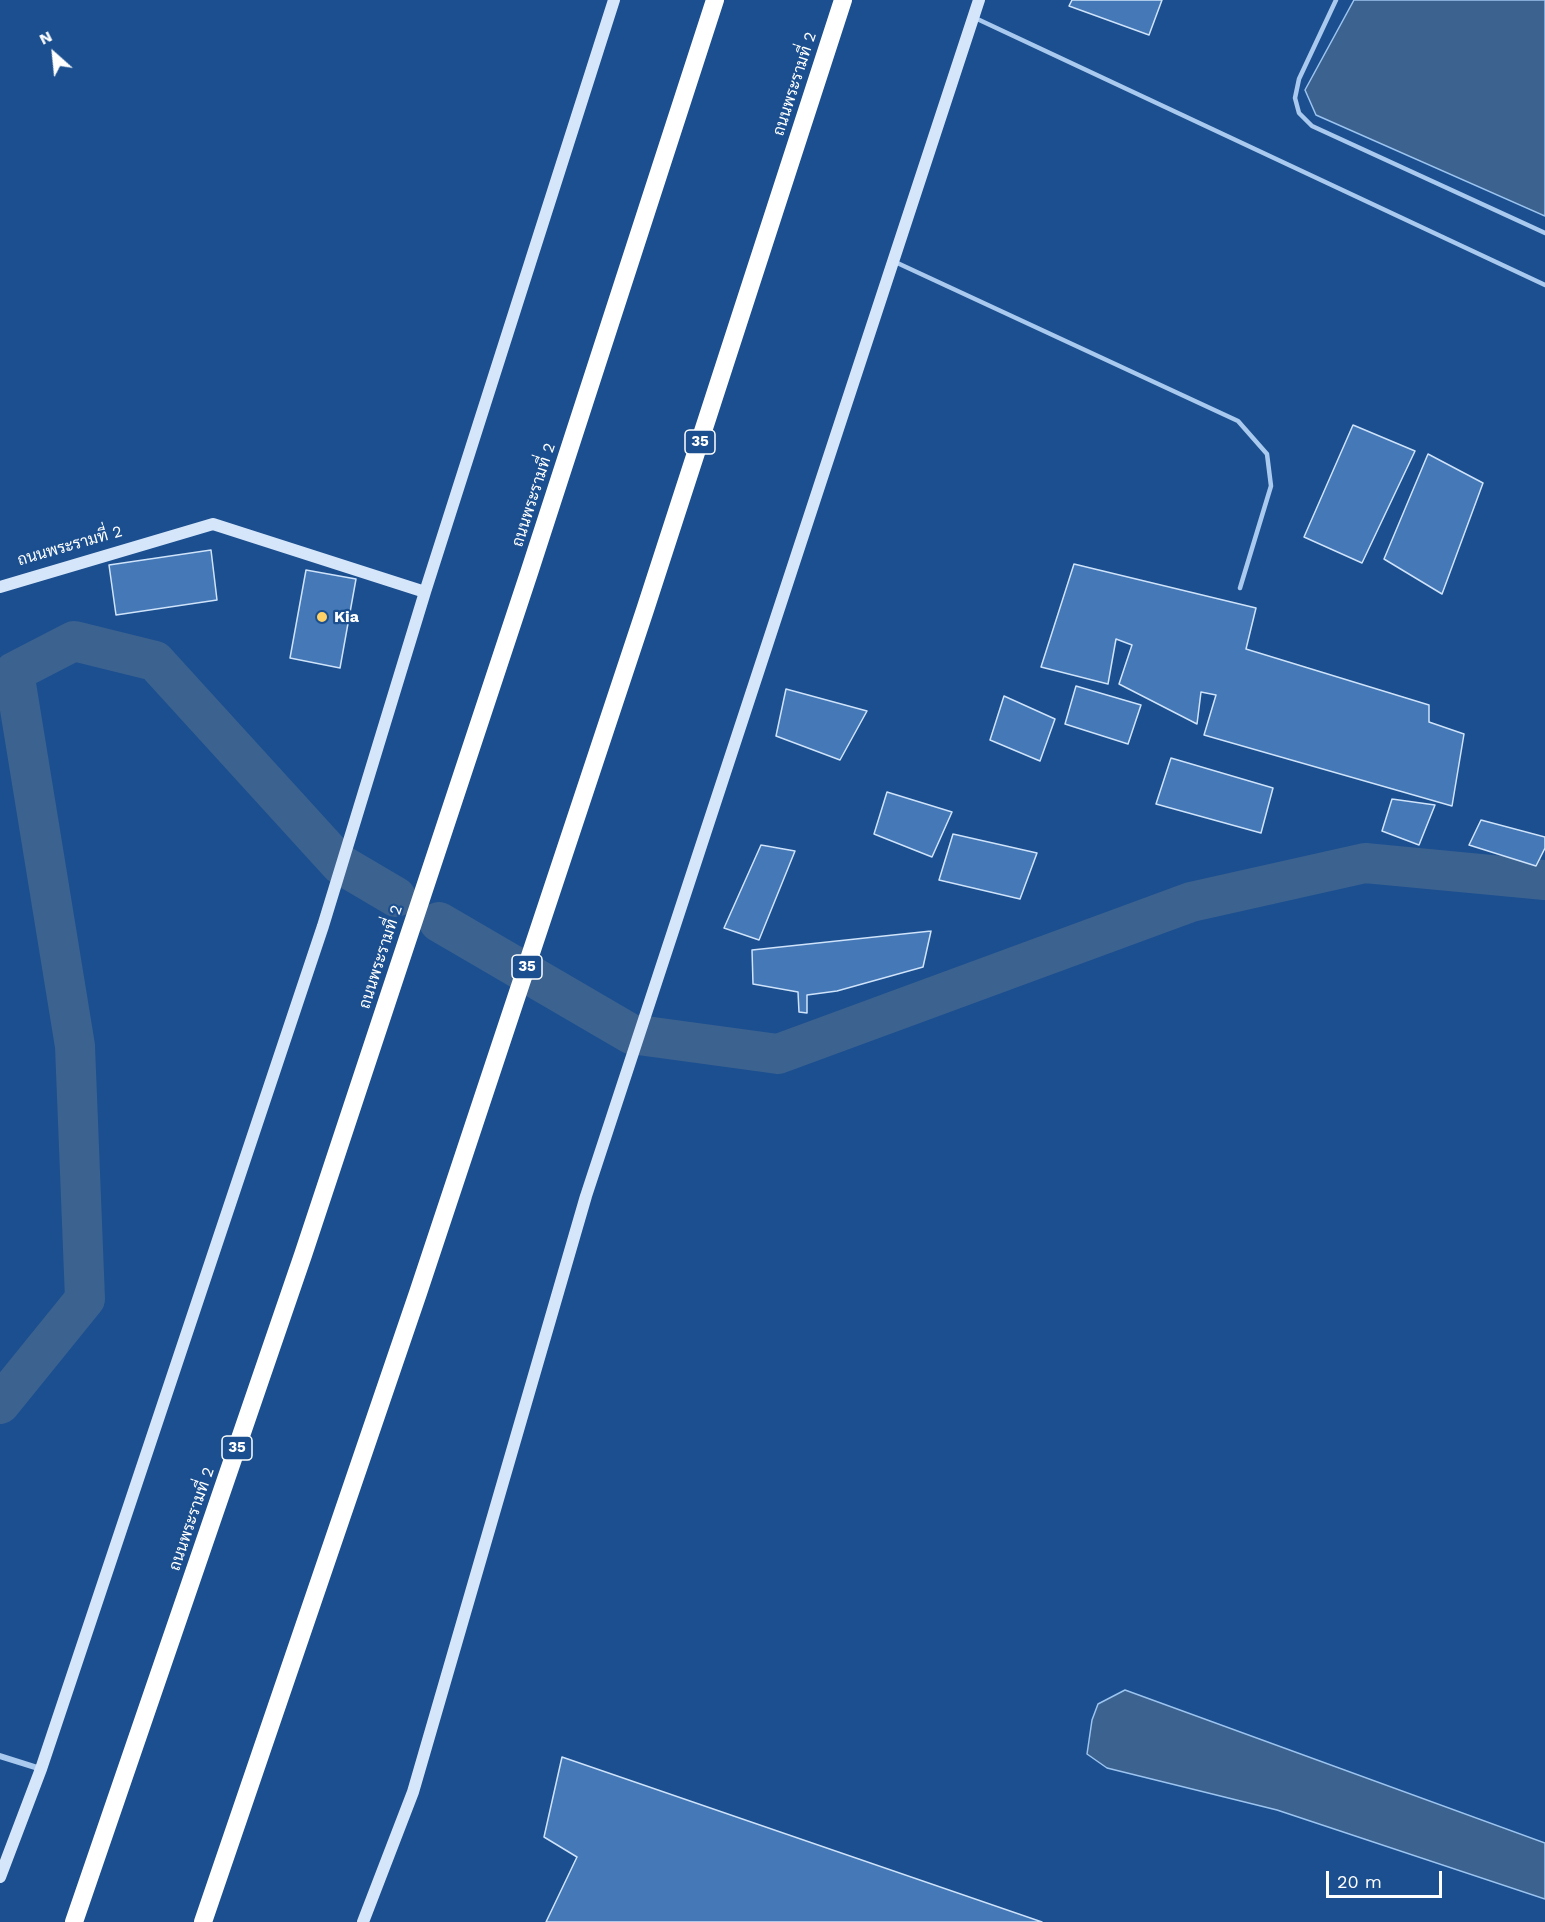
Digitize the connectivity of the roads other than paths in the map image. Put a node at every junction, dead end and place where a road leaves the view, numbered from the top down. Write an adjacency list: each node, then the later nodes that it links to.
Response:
1 (614, 0): 12 (main road)
2 (715, 0): 16 (highway, ถนนพระรามที่ 2 / 35)
3 (843, 0): 17 (highway, ถนนพระรามที่ 2 / 35)
4 (979, 0): 6 (main road)
5 (1336, 0): 7 (lane)
6 (973, 17): 8 (main road); 9 (lane)
7 (1545, 233)
8 (894, 261): 11 (lane); 18 (main road)
9 (1545, 285)
10 (0, 587): 12 (main road, ถนนพระรามที่ 2)
11 (1240, 588)
12 (425, 592): 14 (main road)
13 (0, 1756): 14 (street)
14 (41, 1769): 15 (main road)
15 (0, 1877)
16 (74, 1922)
17 (203, 1922)
18 (363, 1922)

